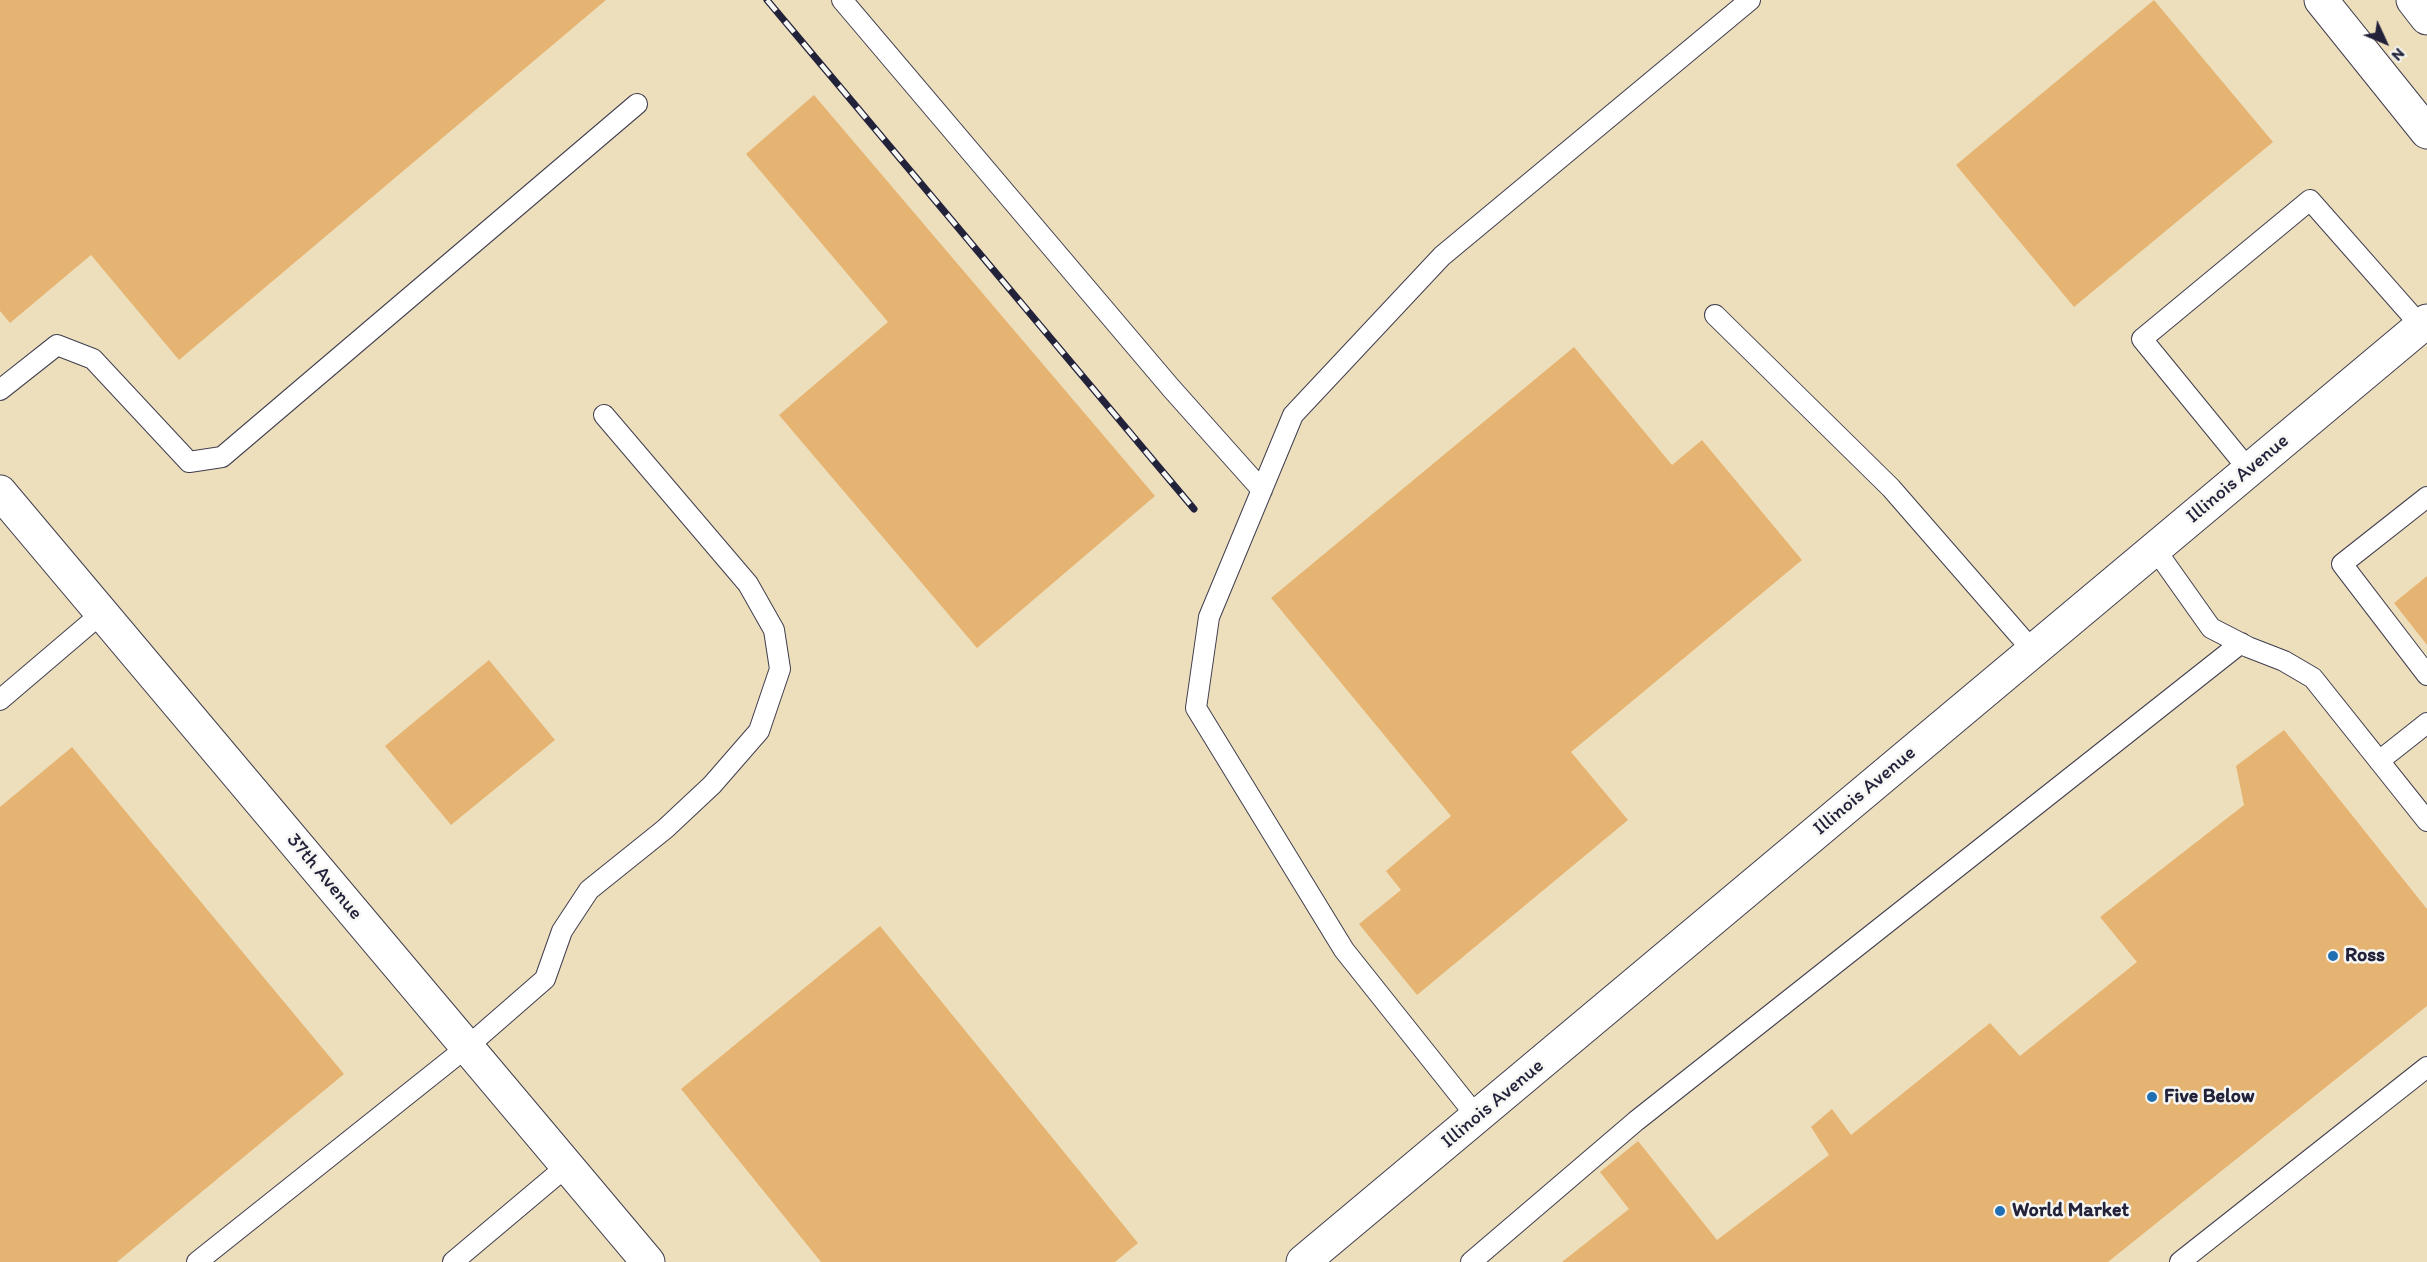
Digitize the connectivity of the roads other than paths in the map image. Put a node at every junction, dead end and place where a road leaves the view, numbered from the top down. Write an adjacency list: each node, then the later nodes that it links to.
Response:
1 (842, 0): 13 (lane)
2 (1750, 0): 13 (lane)
3 (2320, 0): 7 (street)
4 (2413, 0): 5 (street)
5 (2427, 18)
6 (637, 104): 10 (lane)
7 (2427, 132)
8 (1715, 315): 19 (lane)
9 (2424, 323): 12 (street, Illinois Avenue); 12 (lane)
10 (0, 390)
11 (604, 415): 25 (lane)
12 (2249, 470): 16 (street, Illinois Avenue)
13 (1262, 490): 27 (lane)
14 (0, 492): 17 (street, 37th Avenue)
15 (2427, 497): 20 (lane)
16 (2155, 549): 18 (lane); 19 (street, Illinois Avenue)
17 (102, 613): 21 (lane); 25 (street, 37th Avenue)
18 (2241, 643): 23 (lane); 33 (lane)
19 (2033, 651): 27 (street, Illinois Avenue)
20 (2427, 675)
21 (0, 700)
22 (2427, 723): 23 (lane)
23 (2379, 761): 24 (lane)
24 (2427, 821)
25 (467, 1047): 28 (street, 37th Avenue); 29 (lane)
26 (2427, 1067): 34 (lane)
27 (1477, 1117): 32 (street, Illinois Avenue)
28 (567, 1166): 30 (lane); 31 (street, 37th Avenue)
29 (197, 1262)
30 (453, 1262)
31 (648, 1262)
32 (1303, 1262)
33 (1471, 1262)
34 (2180, 1262)

